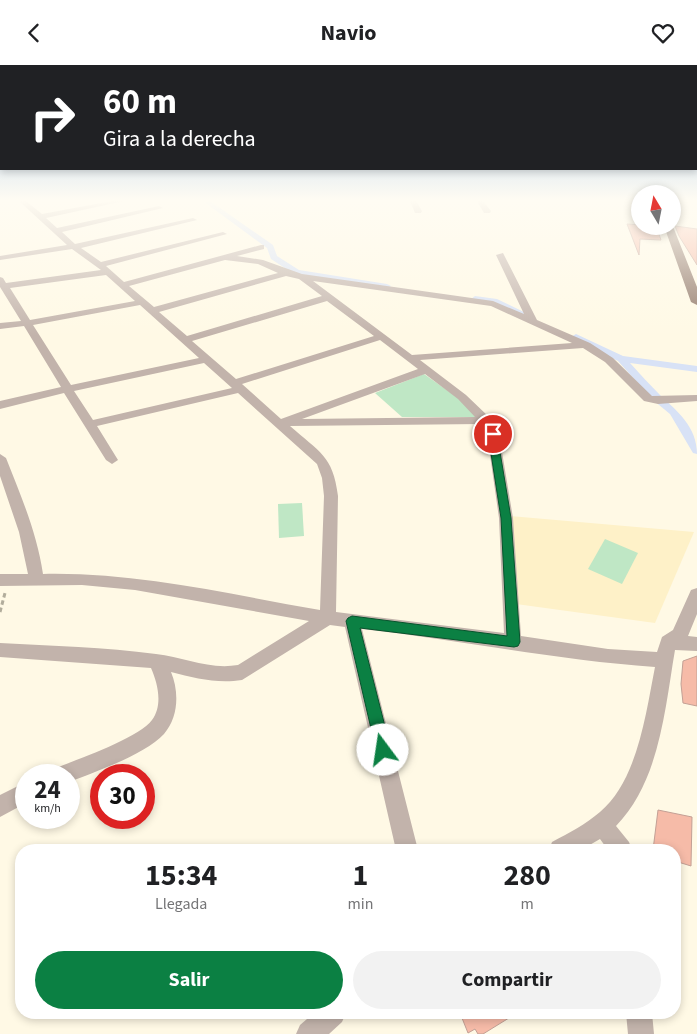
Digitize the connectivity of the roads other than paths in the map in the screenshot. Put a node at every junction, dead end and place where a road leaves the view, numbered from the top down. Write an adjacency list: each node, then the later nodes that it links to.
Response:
1 (77, 246): 4 (street)
2 (181, 246): 9 (street)
3 (676, 246): 16 (main road)
4 (74, 247): 7 (street); 9 (street)
5 (261, 247): 8 (street)
6 (500, 255): 18 (street)
7 (0, 257)
8 (224, 257): 10 (street); 13 (street)
9 (104, 269): 12 (street); 13 (street)
10 (286, 273): 11 (street); 17 (street)
11 (302, 277): 14 (street); 18 (street)
12 (3, 283): 19 (street)
13 (123, 285): 15 (street)
14 (330, 297): 21 (street); 22 (street)
15 (142, 302): 17 (street); 19 (street)
16 (697, 302)
17 (152, 311): 22 (street)
18 (533, 321): 23 (street)
19 (28, 323): 20 (street); 28 (street)
20 (0, 326)
21 (383, 336): 24 (street); 27 (street)
22 (186, 340): 25 (street)
23 (586, 345): 24 (street); 29 (street)
24 (409, 358): 26 (street)
25 (208, 359): 27 (street); 28 (street)
26 (426, 370): 31 (street); 32 (street)
27 (239, 386): 32 (street); 33 (street)
28 (68, 389): 30 (street); 33 (street)
29 (697, 398)
30 (0, 405)
31 (485, 421): 32 (street); 41 (street)
32 (280, 423): 39 (street)
33 (90, 424): 35 (street)
34 (0, 459): 36 (street)
35 (112, 460)
36 (36, 578): 37 (street); 39 (street)
37 (4, 579)
38 (697, 594): 44 (street)
39 (328, 619): 40 (street); 45 (street)
40 (352, 621): 41 (street); 50 (street)
41 (514, 642): 44 (street)
42 (697, 644): 44 (street)
43 (0, 650): 45 (street)
44 (666, 651): 49 (street)
45 (157, 661): 46 (street)
46 (80, 767)
47 (15, 798): 48 (street)
48 (0, 807)
49 (601, 823): 51 (street); 52 (street)
50 (406, 844)
51 (569, 844)
52 (617, 844)
53 (326, 1019): 55 (street)
54 (640, 1019): 56 (street)
55 (309, 1034)
56 (641, 1034)

